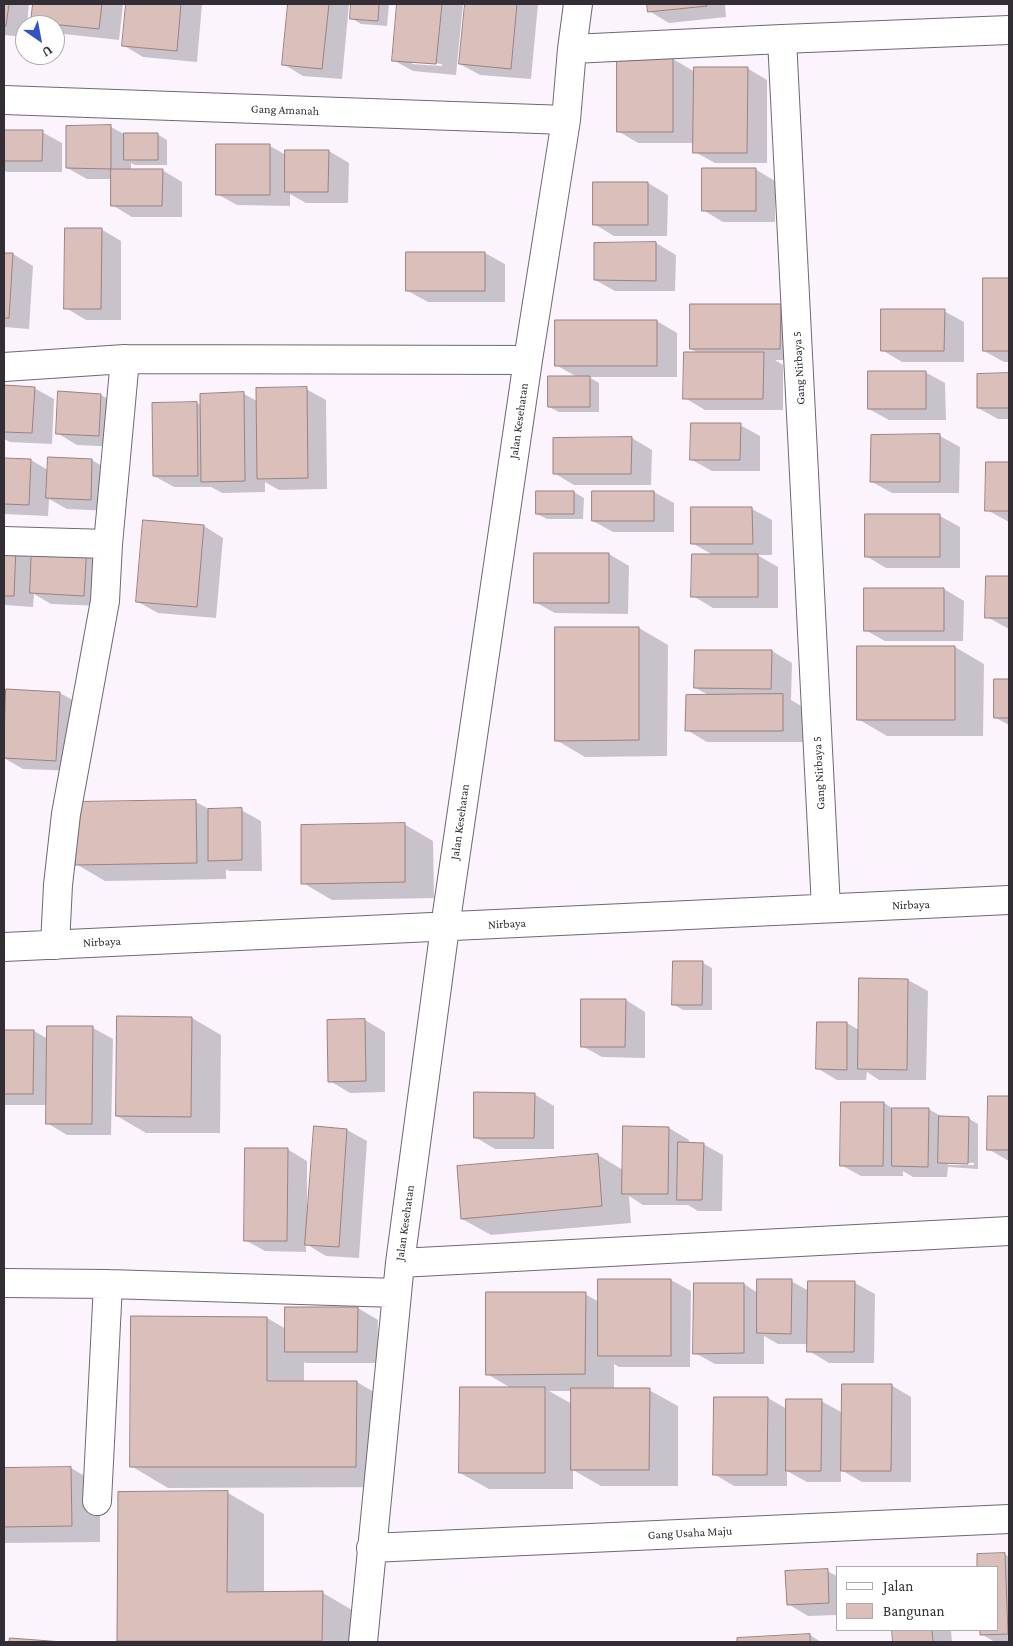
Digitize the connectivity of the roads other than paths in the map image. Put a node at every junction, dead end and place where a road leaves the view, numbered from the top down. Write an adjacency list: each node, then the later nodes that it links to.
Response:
1 (578, 4): 4 (street, Jalan Kesehatan)
2 (1009, 30): 3 (street)
3 (782, 39): 4 (street); 13 (street, Gang Nirbaya 5)
4 (572, 49): 6 (street, Jalan Kesehatan)
5 (4, 100): 6 (street, Gang Amanah)
6 (566, 120): 8 (street, Jalan Kesehatan)
7 (125, 359): 8 (street); 9 (street); 11 (street)
8 (528, 360): 14 (street, Jalan Kesehatan)
9 (4, 367)
10 (4, 541): 11 (street)
11 (108, 544): 15 (street)
12 (1009, 900): 13 (street, Nirbaya)
13 (826, 908): 14 (street, Nirbaya)
14 (445, 927): 15 (street, Nirbaya); 18 (street, Jalan Kesehatan)
15 (55, 945): 16 (street, Nirbaya)
16 (4, 947)
17 (1009, 1230): 18 (street)
18 (400, 1262): 21 (street, Jalan Kesehatan)
19 (4, 1283): 20 (street)
20 (108, 1284): 21 (street); 22 (street)
21 (397, 1293): 24 (street, Jalan Kesehatan)
22 (97, 1501)
23 (1009, 1519): 24 (street, Gang Usaha Maju)
24 (371, 1548): 25 (street, Jalan Kesehatan)
25 (363, 1642)

